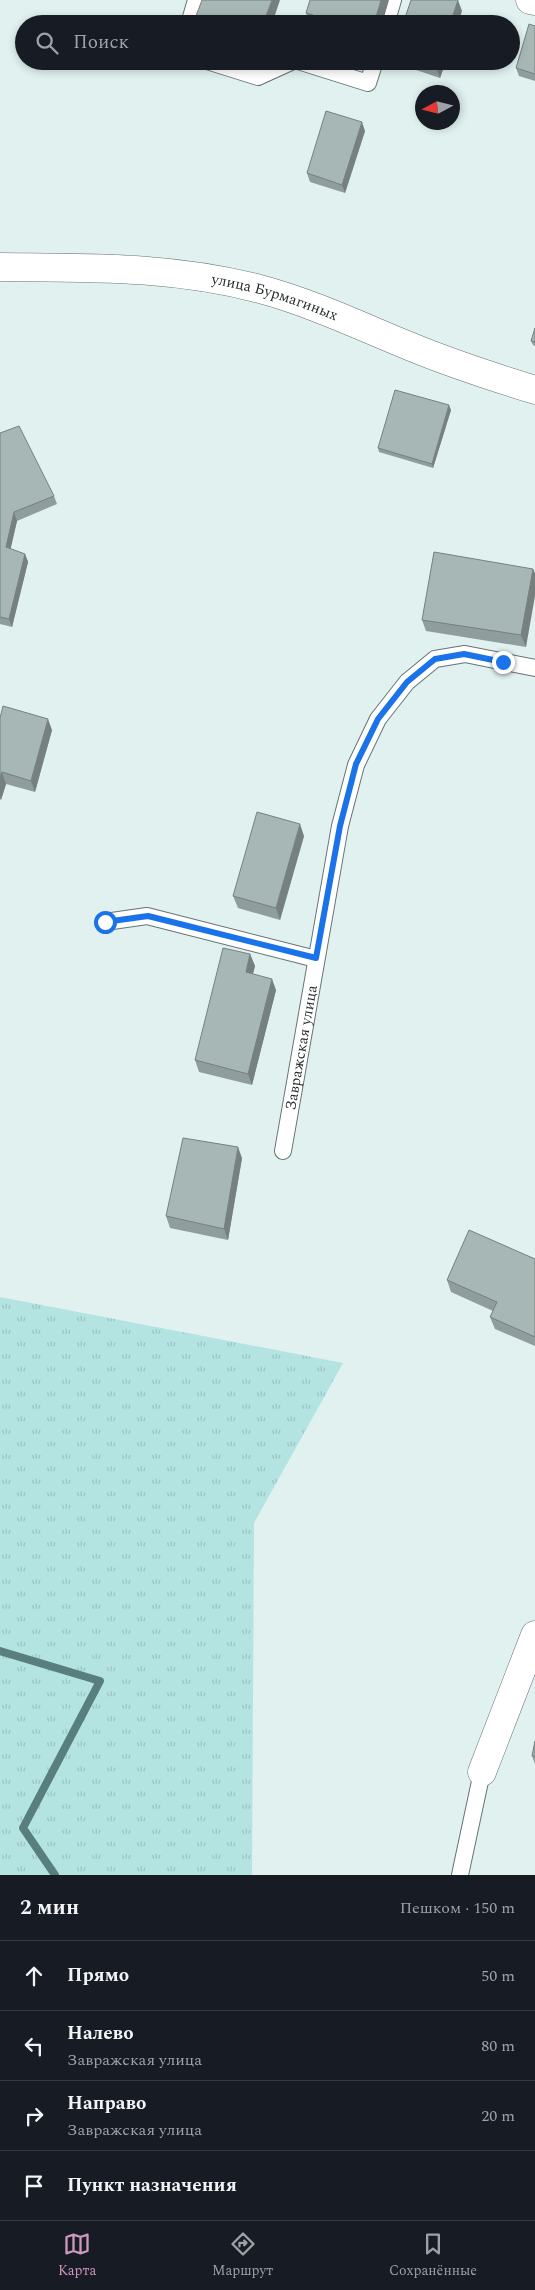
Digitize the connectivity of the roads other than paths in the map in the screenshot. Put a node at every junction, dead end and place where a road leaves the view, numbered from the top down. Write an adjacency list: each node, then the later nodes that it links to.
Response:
1 (196, 0): 5 (lane)
2 (393, 0): 6 (lane)
3 (530, 0): 4 (street)
4 (535, 1)
5 (192, 15)
6 (389, 15)
7 (236, 70): 8 (lane)
8 (273, 70)
9 (327, 70): 10 (lane)
10 (372, 70)
11 (0, 267): 12 (street, улица Бурмагиных)
12 (535, 390)
13 (535, 668): 15 (lane, Завражская улица)
14 (105, 922): 15 (lane)
15 (316, 958): 16 (lane, Завражская улица)
16 (282, 1151)
17 (535, 1635): 18 (street)
18 (482, 1772): 19 (lane)
19 (460, 1875)

